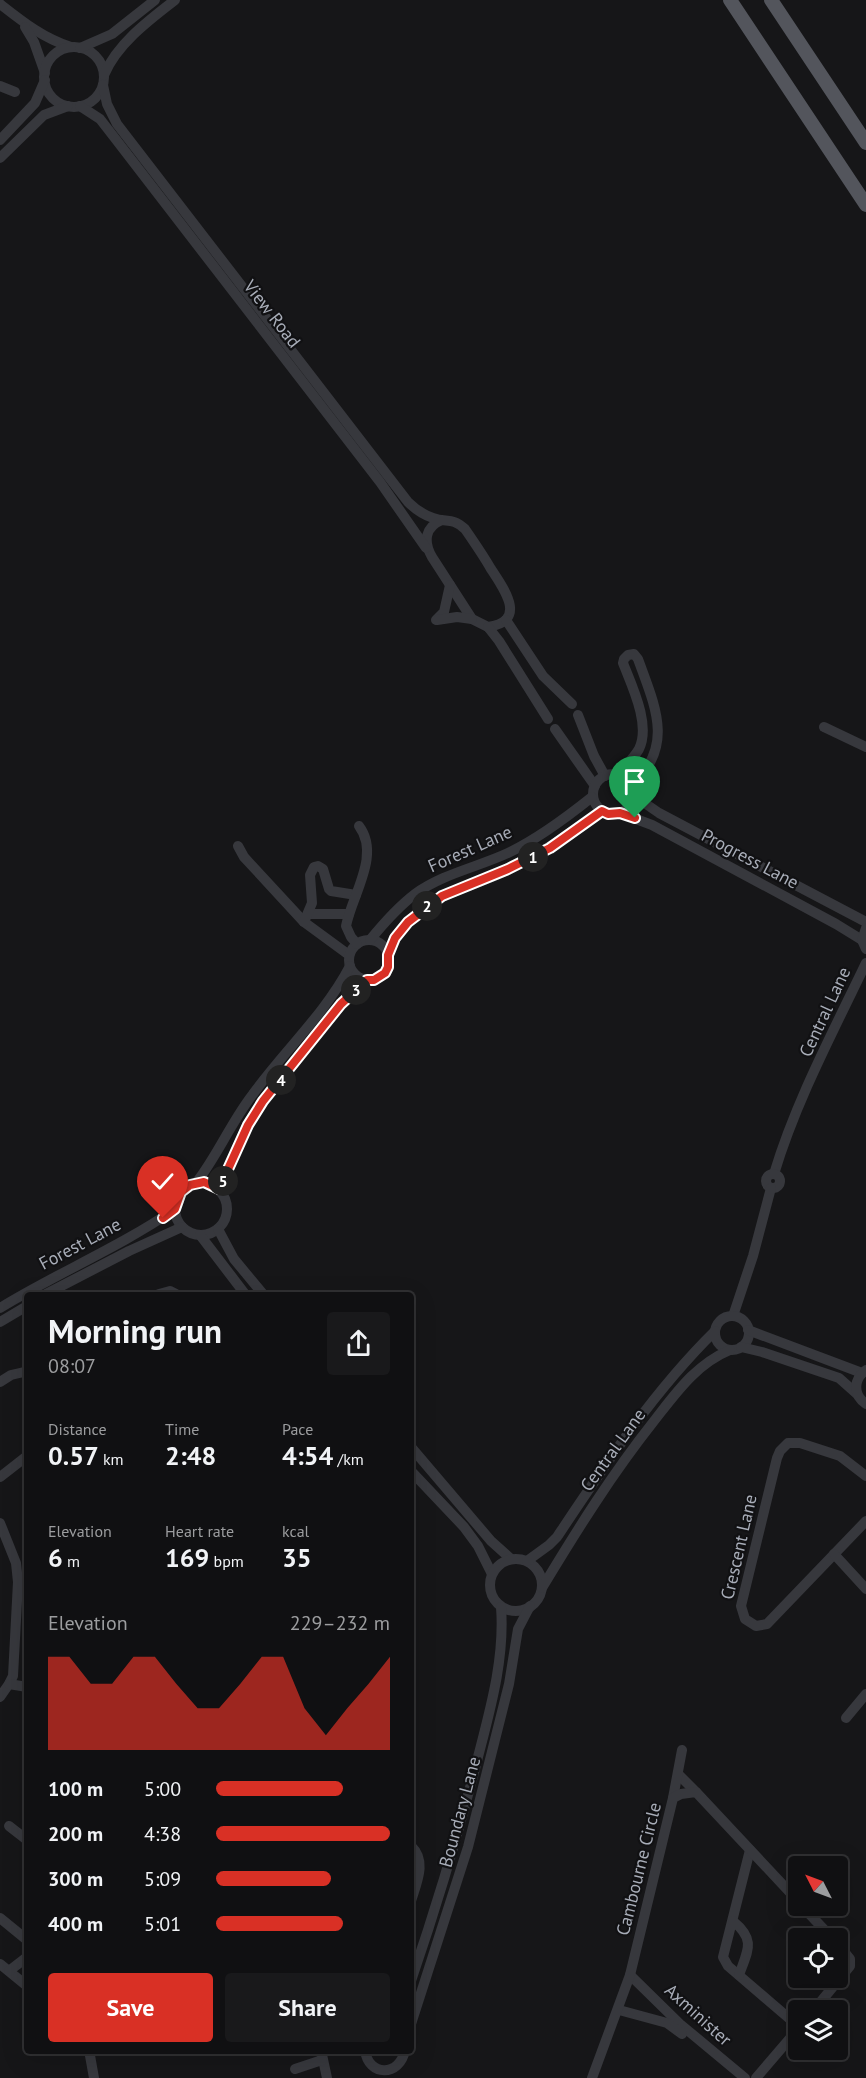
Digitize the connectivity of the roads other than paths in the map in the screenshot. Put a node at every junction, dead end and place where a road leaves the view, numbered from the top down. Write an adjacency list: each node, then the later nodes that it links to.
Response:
1 (155, 0): 7 (street)
2 (175, 0): 9 (street)
3 (730, 0): 17 (main road)
4 (771, 0): 15 (main road)
5 (0, 4): 6 (street)
6 (24, 24): 7 (street); 8 (street)
7 (76, 48): 8 (street); 9 (street)
8 (45, 76): 12 (street); 14 (street)
9 (104, 80): 13 (street); 18 (street, View Road)
10 (0, 87): 11 (street)
11 (15, 92)
12 (69, 106): 13 (street); 16 (street)
13 (80, 106): 18 (street, View Road)
14 (0, 140)
15 (866, 143)
16 (0, 158)
17 (866, 205)
18 (183, 218): 19 (street, View Road); 20 (street, View Road)
19 (442, 520): 20 (street); 23 (street, View Road)
20 (428, 551): 21 (street, View Road)
21 (450, 585): 22 (street, View Road); 22 (street)
22 (472, 619): 24 (street)
23 (506, 620): 24 (street); 25 (street)
24 (488, 627): 27 (street)
25 (572, 704)
26 (578, 715): 32 (street)
27 (548, 719)
28 (824, 727): 30 (street)
29 (555, 729): 34 (street)
30 (866, 747)
31 (618, 775): 32 (street); 33 (street); 33 (street)
32 (605, 776): 34 (street)
33 (632, 790): 36 (street); 42 (street, Progress Lane)
34 (594, 791): 35 (street); 44 (street, Forest Lane)
35 (602, 811): 36 (street); 47 (street, Forest Lane)
36 (620, 813): 46 (street, Progress Lane)
37 (358, 826): 39 (street)
38 (238, 846): 41 (street)
39 (356, 895): 40 (street); 41 (street)
40 (349, 914): 41 (street); 45 (street)
41 (306, 918): 48 (street)
42 (866, 922)
43 (866, 928): 46 (street)
44 (370, 940): 45 (street); 47 (street)
45 (357, 944): 48 (street)
46 (864, 945)
47 (388, 955): 50 (street)
48 (350, 961): 50 (street); 51 (street)
49 (866, 963): 64 (street, Central Lane)
50 (367, 980): 52 (street)
51 (196, 1183): 52 (street); 53 (street)
52 (219, 1189): 55 (street)
53 (175, 1209): 54 (street); 57 (street, Forest Lane)
54 (182, 1227): 56 (street); 58 (street, Forest Lane)
55 (218, 1229): 56 (street); 60 (street)
56 (200, 1235): 59 (street)
57 (26, 1292)
58 (50, 1292)
59 (243, 1292)
60 (261, 1292)
61 (24, 1293): 62 (street, Forest Lane)
62 (0, 1308)
63 (24, 1308): 65 (street)
64 (733, 1316): 66 (street); 67 (street, Central Lane)
65 (0, 1322)
66 (748, 1330): 68 (street); 71 (street)
67 (715, 1331): 69 (street); 84 (street, Central Lane)
68 (741, 1347): 69 (street, Central Lane); 73 (street)
69 (730, 1350): 86 (street, Central Lane)
70 (24, 1372): 72 (street)
71 (864, 1372): 73 (street)
72 (0, 1382)
73 (856, 1394): 74 (street)
74 (866, 1404)
75 (414, 1451): 83 (street)
76 (24, 1458): 79 (street)
77 (414, 1474): 85 (street)
78 (866, 1476): 82 (street, Crescent Lane)
79 (0, 1477)
80 (866, 1521): 82 (street, Crescent Lane)
81 (0, 1523): 90 (street)
82 (834, 1554): 87 (street)
83 (511, 1559): 84 (street); 85 (street)
84 (527, 1561): 86 (street)
85 (492, 1574): 89 (street)
86 (542, 1588): 88 (street)
87 (866, 1589)
88 (530, 1606): 89 (street); 119 (street, Boundary Lane)
89 (501, 1607): 112 (street, Boundary Lane)
90 (9, 1684): 91 (street); 93 (street)
91 (24, 1686)
92 (866, 1694): 94 (street)
93 (0, 1697)
94 (846, 1718)
95 (682, 1750): 96 (street)
96 (678, 1774): 97 (street); 98 (street)
97 (696, 1792): 98 (street, Cambourne Circle); 102 (street)
98 (673, 1798): 113 (street, Cambourne Circle)
99 (9, 1826): 100 (street)
100 (24, 1838)
101 (414, 1848): 103 (street)
102 (750, 1850): 104 (street); 107 (street)
103 (414, 1888)
104 (788, 1890)
105 (811, 1916): 108 (street)
106 (0, 1918): 109 (street)
107 (733, 1921): 114 (street); 114 (street)
108 (823, 1928)
109 (24, 1938)
110 (24, 1958): 111 (street)
111 (4, 1968): 115 (street)
112 (414, 1972)
113 (630, 1975): 118 (street, Cambourne Circle); 135 (street, Axminister)
114 (740, 1975): 120 (street)
115 (24, 1984)
116 (832, 1988): 117 (street)
117 (822, 2000)
118 (619, 2010): 133 (street, Cambourne Circle); 134 (street, Axminister)
119 (414, 2015)
120 (788, 2018)
121 (788, 2039): 136 (street)
122 (90, 2054): 129 (street)
123 (365, 2054): 126 (street)
124 (404, 2054): 127 (street)
125 (321, 2055): 128 (street); 130 (street)
126 (370, 2065): 127 (street); 131 (street)
127 (396, 2067): 132 (street)
128 (295, 2069)
129 (94, 2078)
130 (327, 2078)
131 (370, 2078)
132 (388, 2078)
133 (592, 2078)
134 (733, 2078)
135 (745, 2078)
136 (756, 2078)

